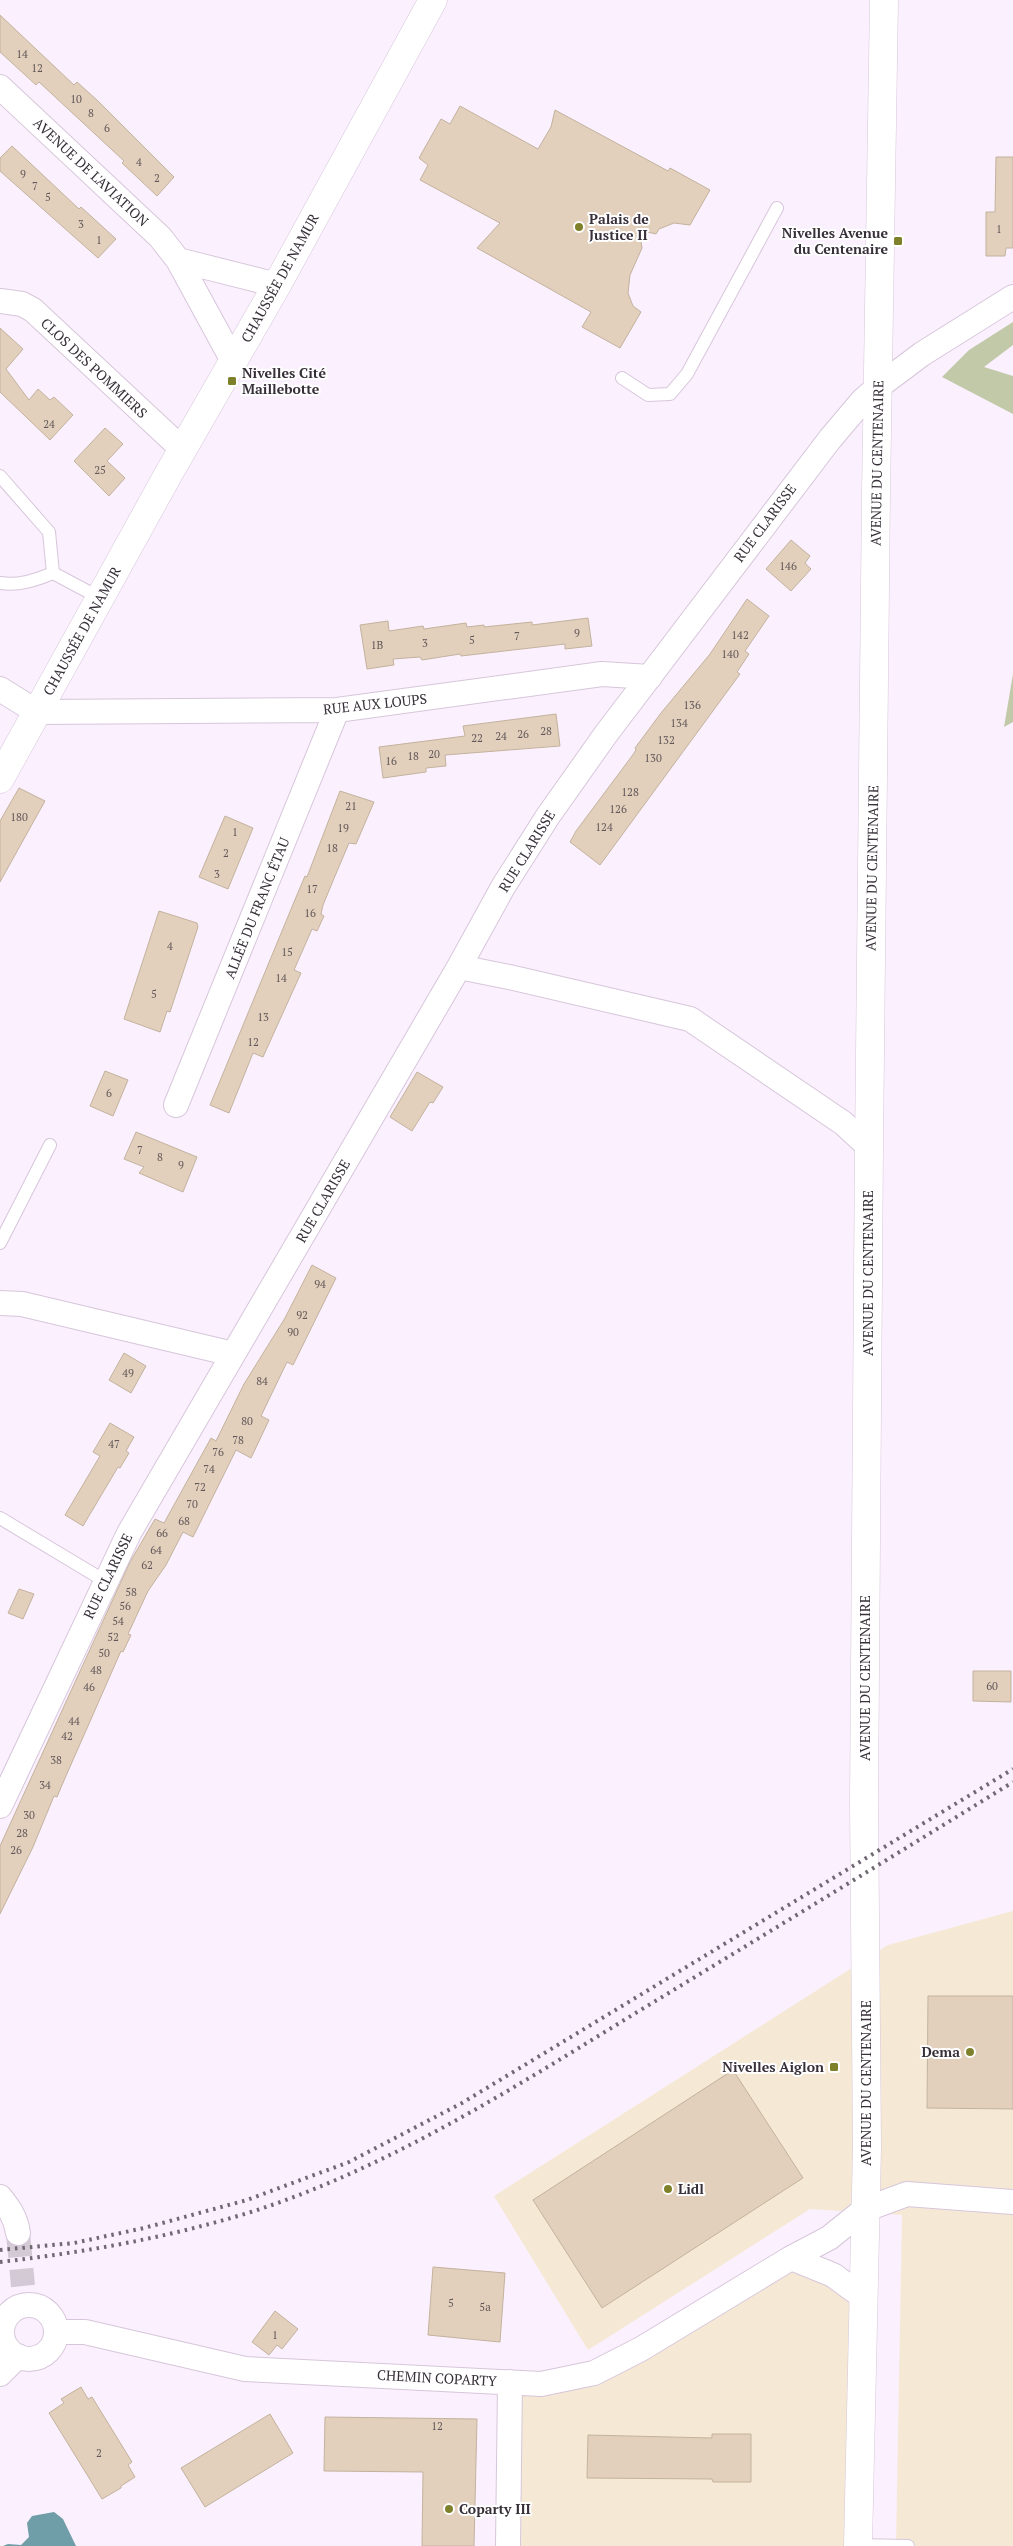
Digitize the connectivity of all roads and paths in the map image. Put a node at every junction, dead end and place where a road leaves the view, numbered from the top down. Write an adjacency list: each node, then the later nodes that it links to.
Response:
1 (433, 0): 6 (main road, CHAUSSÉE DE NAMUR)
2 (884, 0): 11 (main road, AVENUE DU CENTENAIRE)
3 (0, 87): 5 (street, AVENUE DE L'AVIATION)
4 (777, 208): 10 (lane)
5 (178, 260): 6 (street); 9 (street, AVENUE DE L'AVIATION)
6 (277, 285): 9 (main road, CHAUSSÉE DE NAMUR)
7 (1013, 297): 11 (street, RUE CLARISSE)
8 (0, 301): 12 (street, CLOS DES POMMIERS)
9 (233, 360): 12 (main road, CHAUSSÉE DE NAMUR)
10 (622, 378)
11 (878, 387): 17 (street, RUE CLARISSE); 25 (main road, AVENUE DU CENTENAIRE)
12 (182, 450): 16 (main road, CHAUSSÉE DE NAMUR)
13 (0, 476): 14 (lane)
14 (53, 574): 15 (lane); 16 (lane)
15 (0, 583)
16 (100, 598): 20 (main road, CHAUSSÉE DE NAMUR)
17 (650, 677): 19 (street, RUE AUX LOUPS); 22 (street, RUE CLARISSE)
18 (0, 689): 20 (street)
19 (337, 710): 20 (street, RUE AUX LOUPS); 23 (street, ALLÉE DU FRANC ÉTAU)
20 (37, 712): 21 (main road, CHAUSSÉE DE NAMUR)
21 (0, 779)
22 (459, 967): 25 (street); 28 (street, RUE CLARISSE)
23 (176, 1105)
24 (50, 1145): 26 (lane)
25 (869, 1147): 34 (main road, AVENUE DU CENTENAIRE)
26 (0, 1243)
27 (0, 1303): 28 (street)
28 (233, 1354): 30 (street, RUE CLARISSE)
29 (0, 1518): 30 (lane)
30 (105, 1581): 31 (street, RUE CLARISSE)
31 (0, 1806)
32 (0, 2197): 35 (street)
33 (1013, 2202): 34 (street, CHEMIN COPARTY)
34 (864, 2210): 36 (street, CHEMIN COPARTY); 37 (main road, AVENUE DU CENTENAIRE)
35 (18, 2233)
36 (791, 2258): 37 (street); 42 (street, CHEMIN COPARTY)
37 (863, 2298): 43 (main road, AVENUE DU CENTENAIRE)
38 (1, 2327): 39 (street); 40 (street)
39 (56, 2332): 40 (street); 42 (street, CHEMIN COPARTY)
40 (18, 2356): 41 (street)
41 (0, 2374)
42 (510, 2382): 44 (street)
43 (858, 2545): 45 (lane)
44 (508, 2546)
45 (908, 2546)

